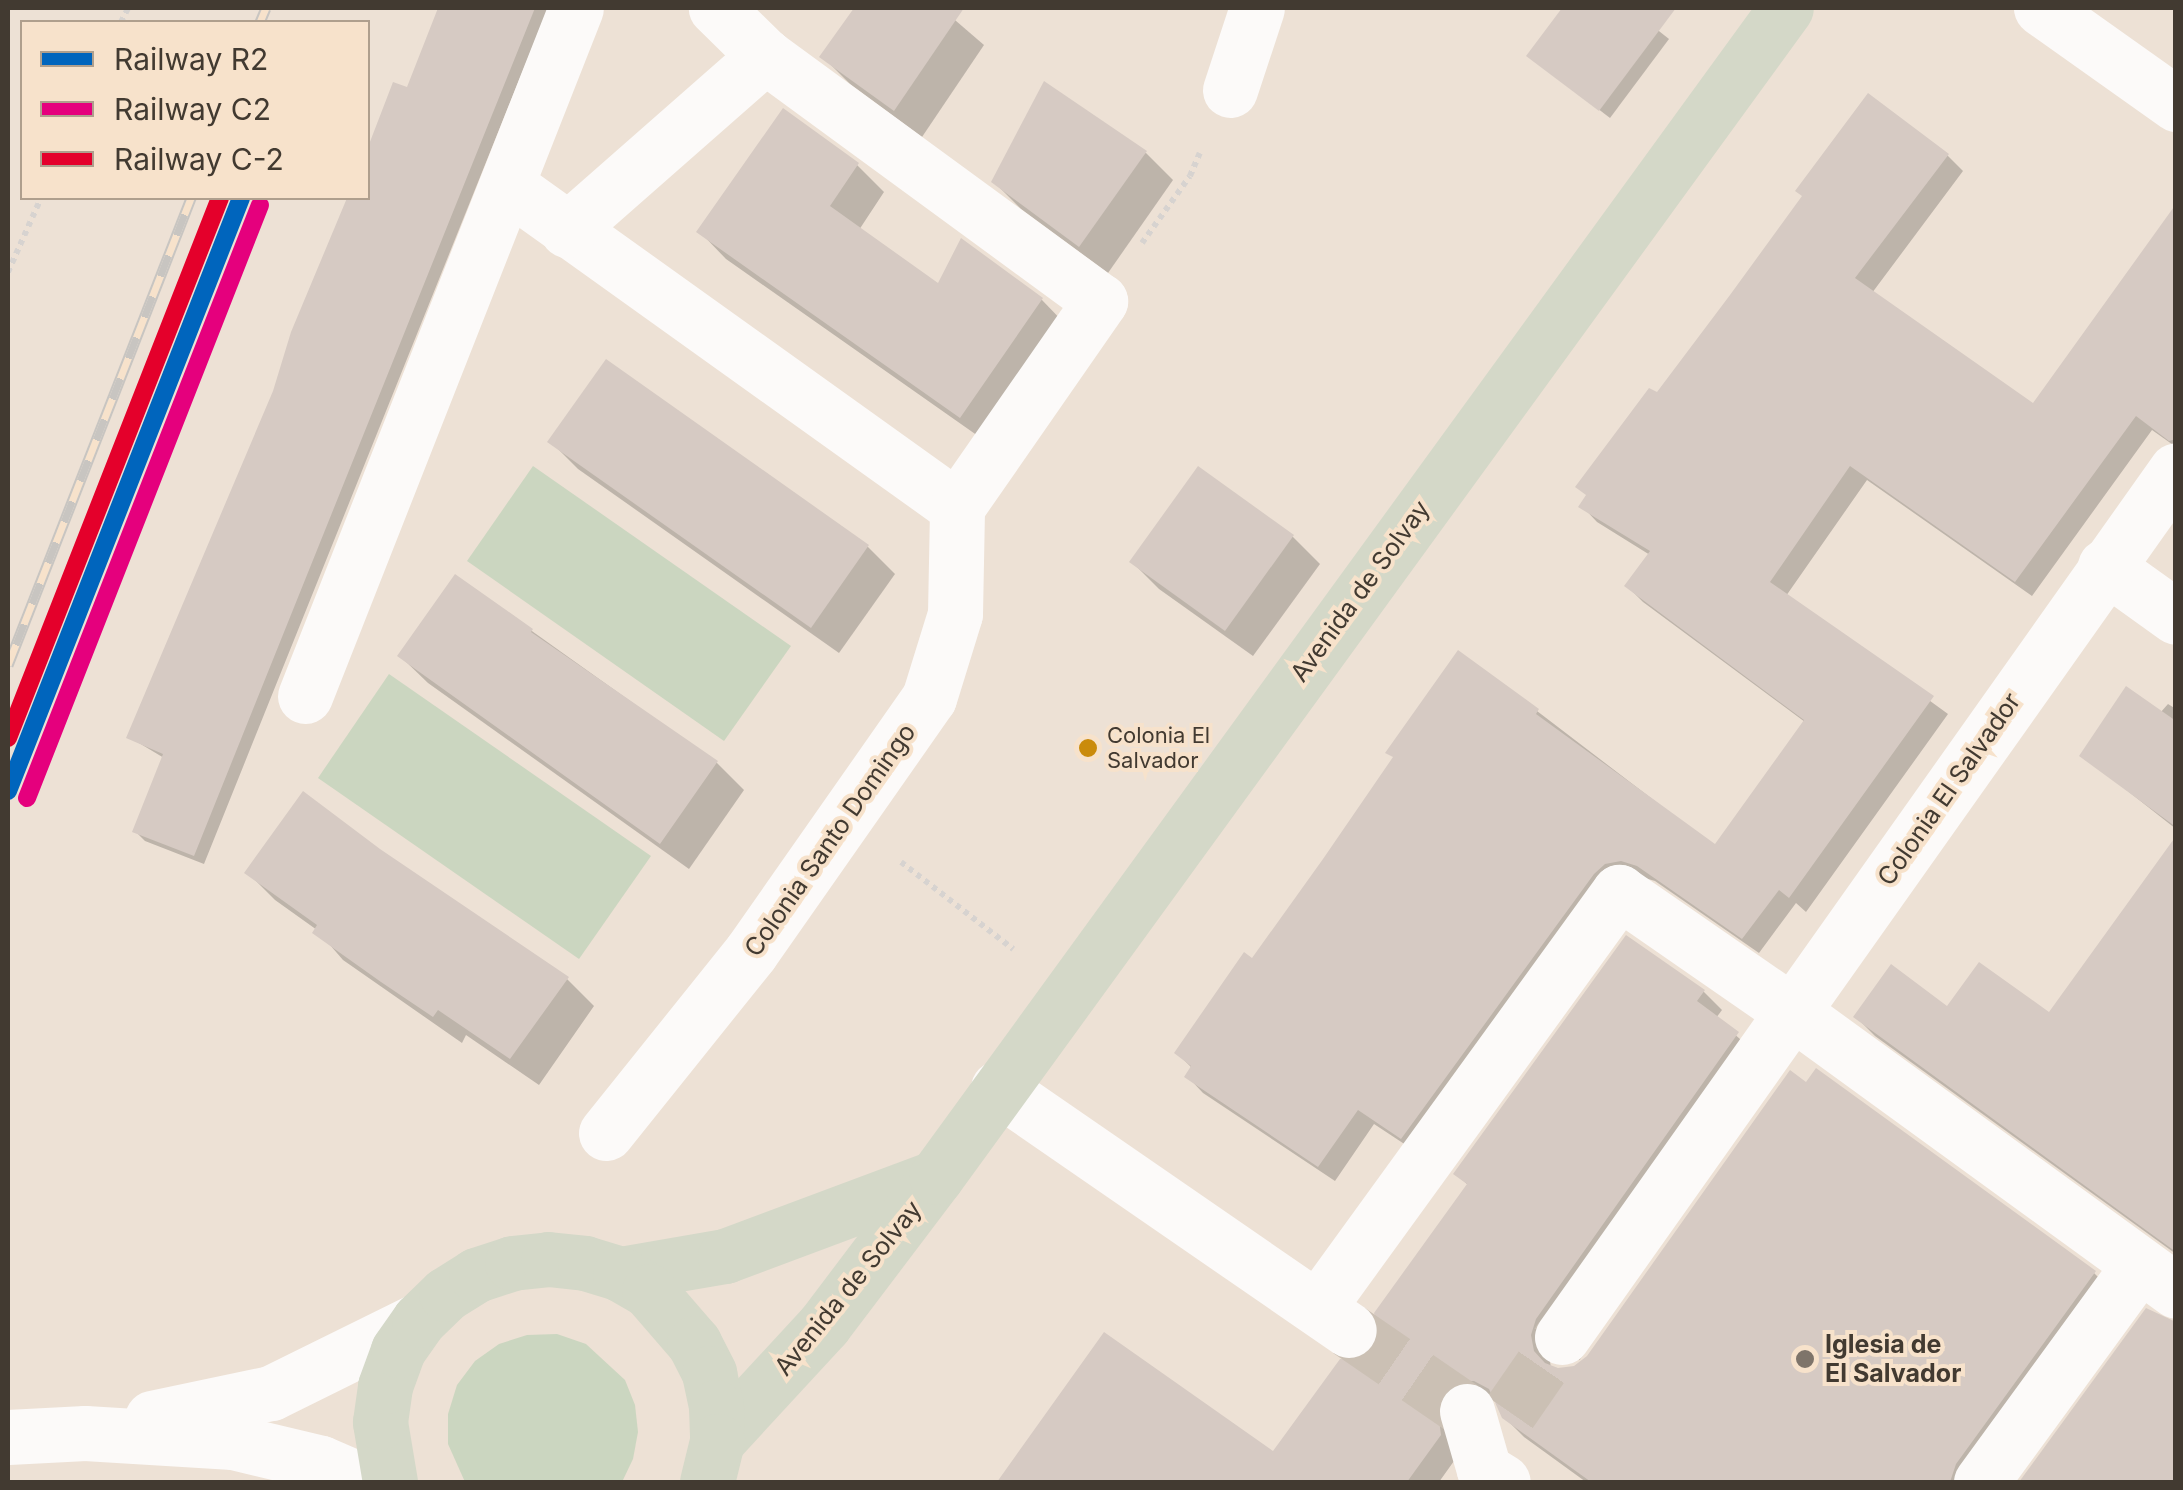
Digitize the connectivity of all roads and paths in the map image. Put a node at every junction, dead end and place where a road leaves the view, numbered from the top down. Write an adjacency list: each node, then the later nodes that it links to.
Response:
1 (576, 8): 9 (street)
2 (716, 8): 6 (street)
3 (1257, 8): 7 (street)
4 (1786, 8): 20 (highway, Avenida de Solvay)
5 (2041, 8): 8 (street)
6 (765, 56): 11 (street); 13 (street)
7 (1230, 90): 13 (path)
8 (2176, 104)
9 (507, 184): 11 (street); 18 (street)
10 (40, 200): 12 (path)
11 (567, 230): 15 (street)
12 (8, 272)
13 (1100, 301): 15 (street)
14 (2176, 470): 16 (street, Colonia El Salvador)
15 (957, 507): 19 (street, Colonia Santo Domingo)
16 (2105, 566): 17 (street); 21 (street, Colonia El Salvador)
17 (2176, 617)
18 (304, 696)
19 (846, 820): 20 (path); 23 (street, Colonia Santo Domingo)
20 (1070, 993): 22 (highway, Avenida de Solvay)
21 (1790, 1011): 22 (street); 26 (street); 28 (street, Colonia El Salvador)
22 (998, 1088): 24 (highway, Avenida de Solvay)
23 (606, 1133)
24 (936, 1177): 25 (highway, Avenida de Solvay); 32 (highway, Avenida de Solvay)
25 (620, 1274): 27 (highway); 32 (highway)
26 (2158, 1278): 36 (street)
27 (420, 1320): 30 (street); 35 (highway)
28 (1562, 1337)
29 (1489, 1411): 33 (street)
30 (86, 1433): 31 (street); 34 (street)
31 (8, 1437)
32 (712, 1462)
33 (1487, 1478)
34 (366, 1482)
35 (390, 1482)
36 (1982, 1482)

